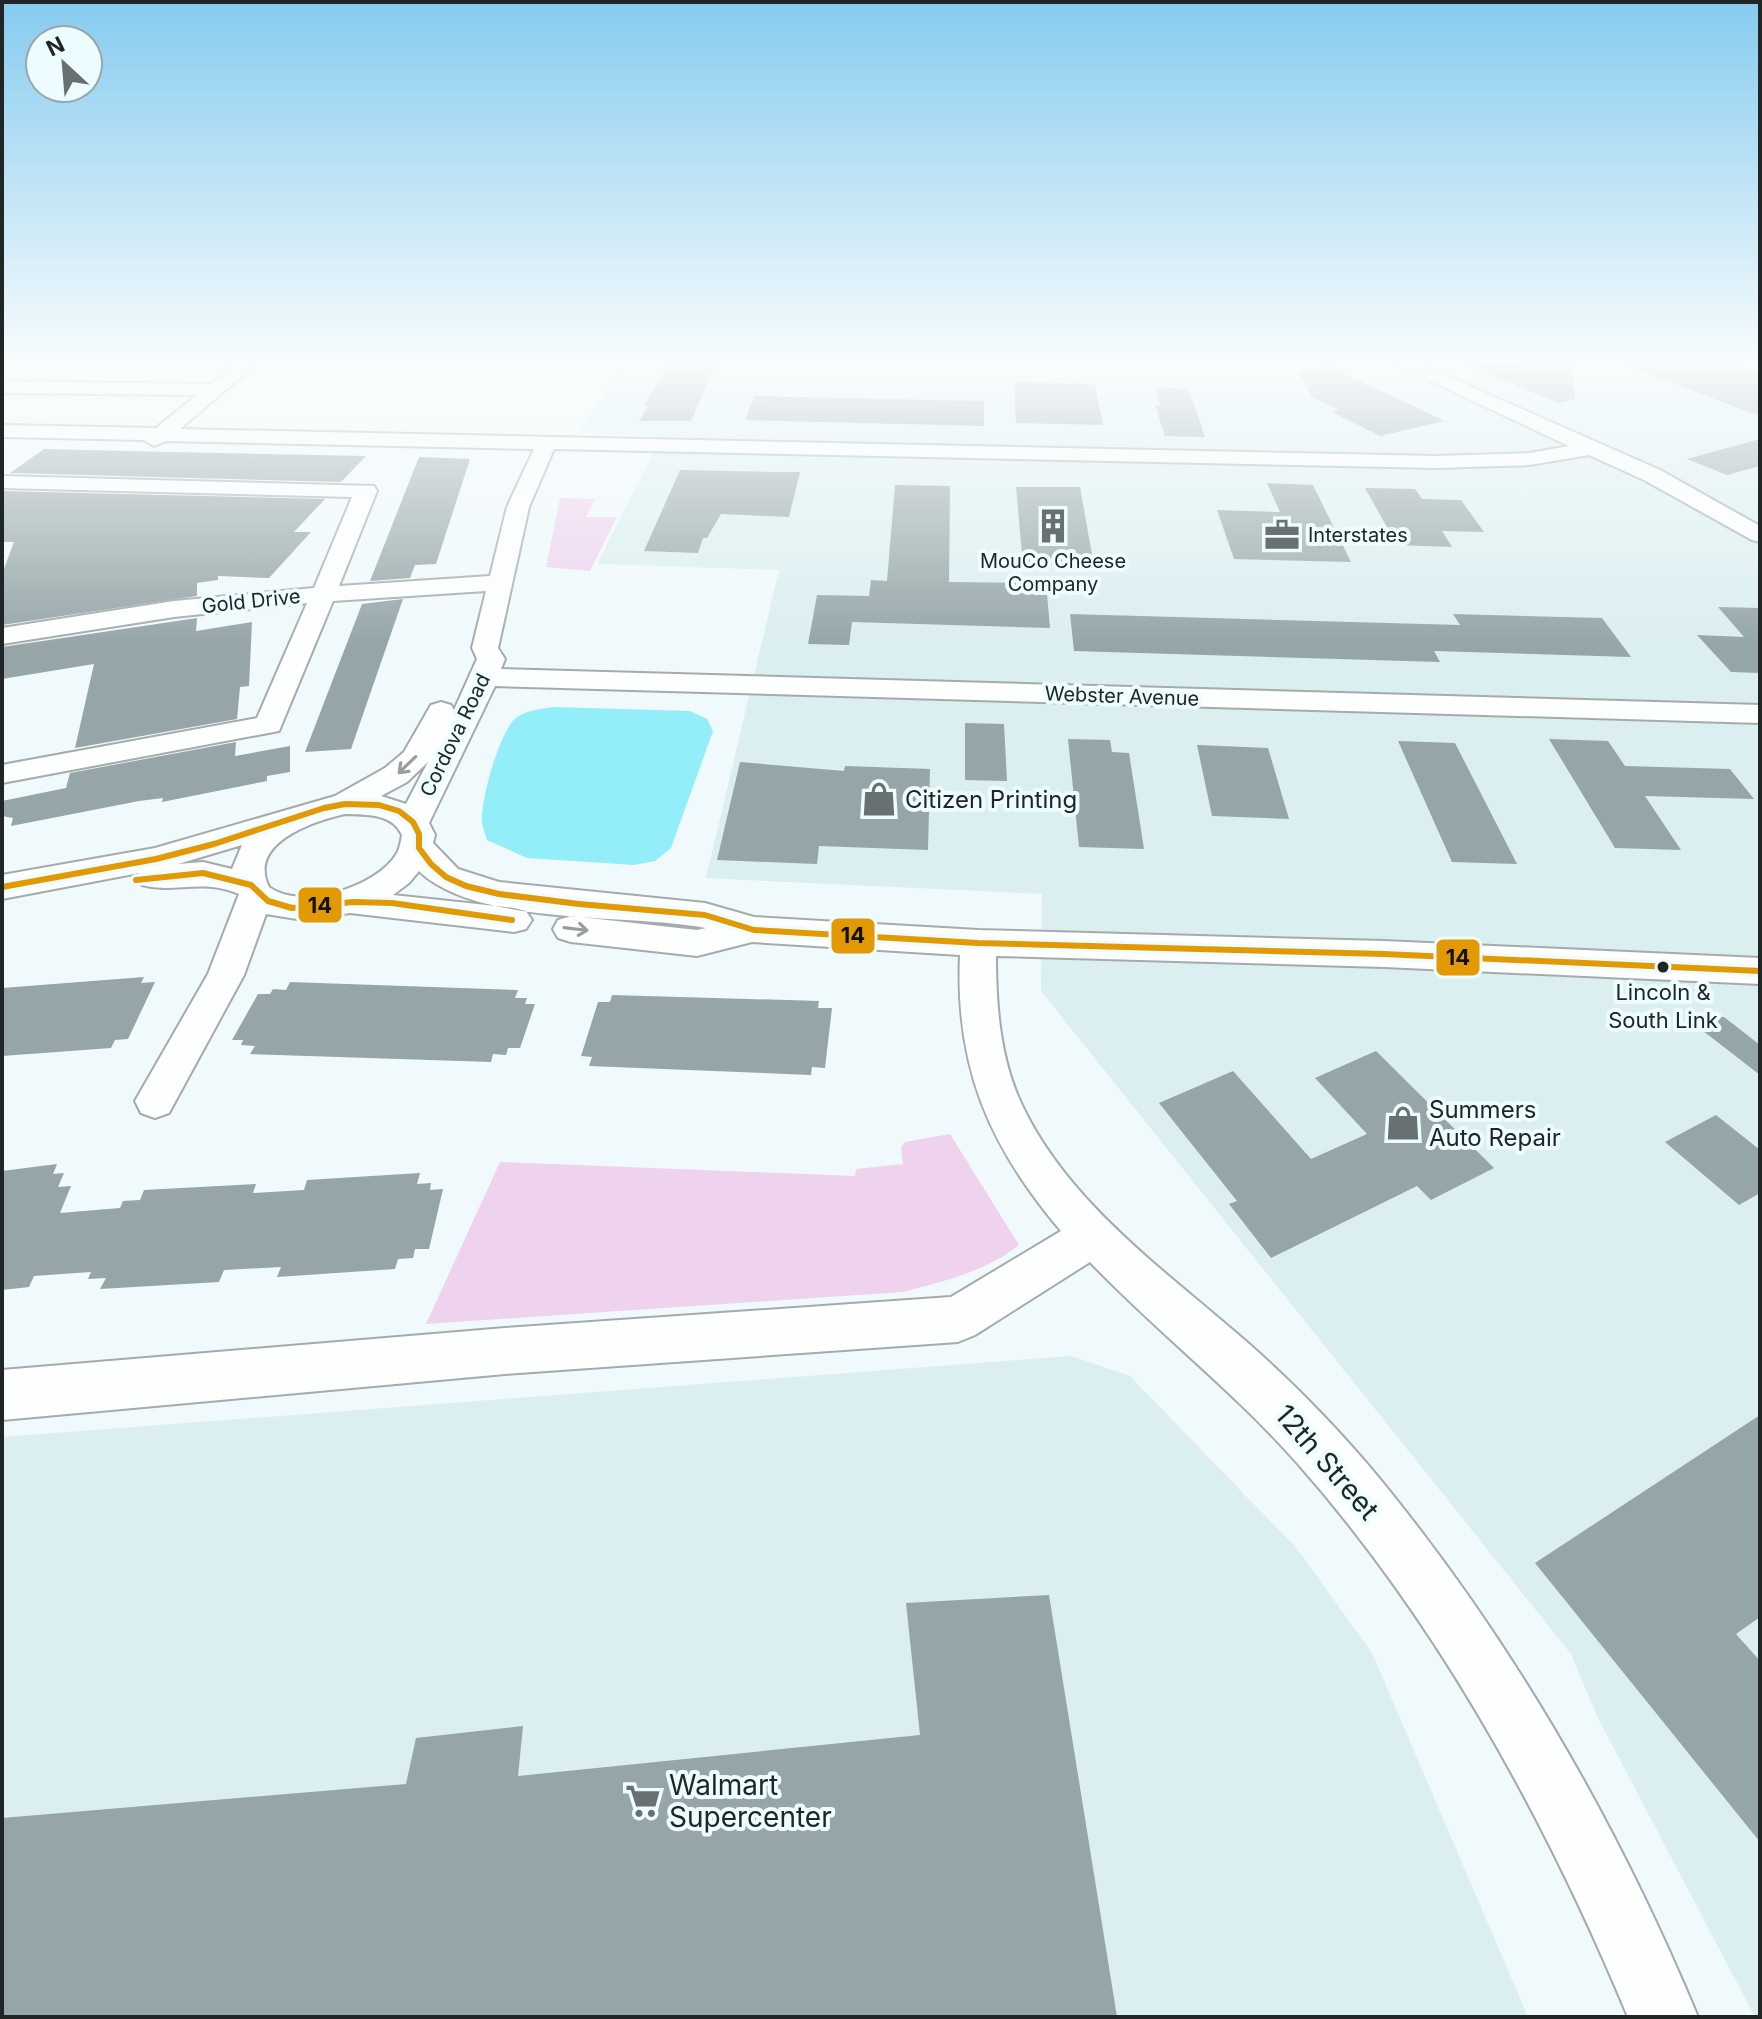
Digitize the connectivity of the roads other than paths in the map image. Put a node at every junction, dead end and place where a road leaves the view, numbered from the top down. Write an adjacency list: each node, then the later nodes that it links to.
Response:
1 (132, 457): 7 (street)
2 (540, 457): 12 (street, Cordova Road)
3 (1224, 457): 4 (street)
4 (1540, 457)
5 (1612, 457): 10 (street)
6 (2, 482): 7 (street)
7 (97, 484): 8 (street); 13 (street)
8 (66, 508)
9 (1760, 513): 10 (street)
10 (1735, 520): 11 (street)
11 (1760, 535)
12 (502, 583): 13 (street, Gold Drive); 15 (street, Cordova Road)
13 (324, 594): 14 (street, Gold Drive); 18 (street)
14 (2, 636)
15 (485, 648): 16 (street, Cordova Road); 19 (street, Cordova Road, one-way to 19)
16 (485, 677): 17 (street, Webster Avenue); 21 (street, Cordova Road)
17 (1760, 714)
18 (2, 774)
19 (345, 804): 20 (street); 21 (street)
20 (287, 822): 22 (street); 23 (street)
21 (416, 835): 25 (street, Cordova Road); 26 (street)
22 (2, 887)
23 (254, 890): 24 (street); 25 (street); 29 (street)
24 (2, 904)
25 (336, 905): 26 (street, one-way to 26); 29 (street, Cordova Road)
26 (754, 930): 27 (street)
27 (978, 943): 28 (street); 31 (street, 12th Street)
28 (1760, 971)
29 (226, 975): 30 (street)
30 (155, 1101)
31 (1094, 1235): 32 (street); 33 (street, 12th Street)
32 (2, 1395)
33 (1663, 2017)

